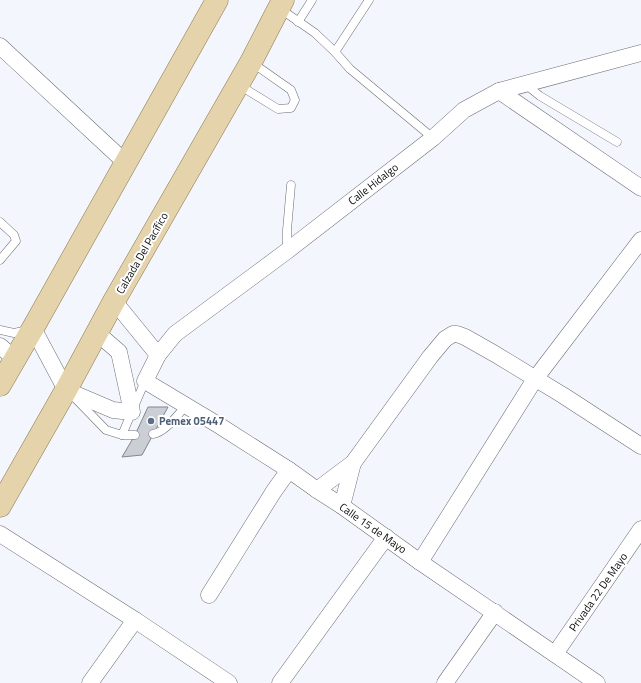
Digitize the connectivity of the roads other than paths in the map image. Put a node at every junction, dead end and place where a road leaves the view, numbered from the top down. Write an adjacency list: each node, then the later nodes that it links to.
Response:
1 (217, 0): 15 (main road)
2 (312, 0): 5 (lane)
3 (369, 0): 7 (lane)
4 (281, 4): 5 (lane); 9 (main road, Calzada Del Pacífico)
5 (298, 22): 7 (lane)
6 (0, 46): 15 (street)
7 (335, 52): 13 (lane)
8 (637, 58): 11 (street, Calle Hidalgo)
9 (251, 62): 10 (main road, Calzada Del Pacífico); 10 (lane)
10 (238, 84): 22 (main road, Calzada Del Pacífico)
11 (524, 84): 12 (street, Calle Hidalgo); 14 (lane)
12 (499, 90): 13 (street, Calle Hidalgo); 17 (street)
13 (433, 138): 20 (street, Calle Hidalgo)
14 (617, 142)
15 (126, 163): 23 (main road)
16 (291, 185): 20 (lane)
17 (641, 188)
18 (0, 222): 21 (lane)
19 (641, 240): 28 (street)
20 (287, 251): 27 (street, Calle Hidalgo)
21 (0, 260)
22 (114, 300): 25 (main road, Calzada Del Pacífico); 27 (street)
23 (33, 328): 24 (lane); 26 (main road); 31 (street)
24 (0, 330)
25 (97, 332): 31 (main road, Calzada Del Pacífico); 33 (street)
26 (7, 352): 30 (main road)
27 (158, 355): 29 (street, Calle Hidalgo)
28 (535, 379): 37 (street); 38 (street); 46 (street)
29 (145, 380): 32 (street, Calle 15 de Mayo); 33 (lane)
30 (0, 385)
31 (66, 390): 33 (street); 35 (lane); 41 (main road, Calzada Del Pacífico)
32 (186, 406): 34 (lane); 39 (street, Calle 15 de Mayo)
33 (132, 412): 35 (lane)
34 (153, 434)
35 (122, 435): 36 (lane)
36 (135, 435)
37 (641, 446)
38 (353, 463): 40 (street); 42 (street)
39 (289, 470): 40 (street, Calle 15 de Mayo); 47 (street)
40 (317, 490): 42 (street, Calle 15 de Mayo)
41 (0, 506)
42 (342, 506): 45 (street, Calle 15 de Mayo)
43 (641, 530): 50 (street, Privada 22 De Mayo)
44 (0, 534): 49 (street)
45 (386, 537): 46 (street, Calle 15 de Mayo); 53 (street)
46 (420, 562): 48 (street, Calle 15 de Mayo)
47 (209, 596)
48 (495, 612): 50 (street, Calle 15 de Mayo); 54 (street)
49 (134, 620): 51 (street); 52 (street)
50 (555, 654): 55 (street, Calle 15 de Mayo)
51 (219, 680)
52 (90, 683)
53 (280, 683)
54 (445, 683)
55 (595, 683)

